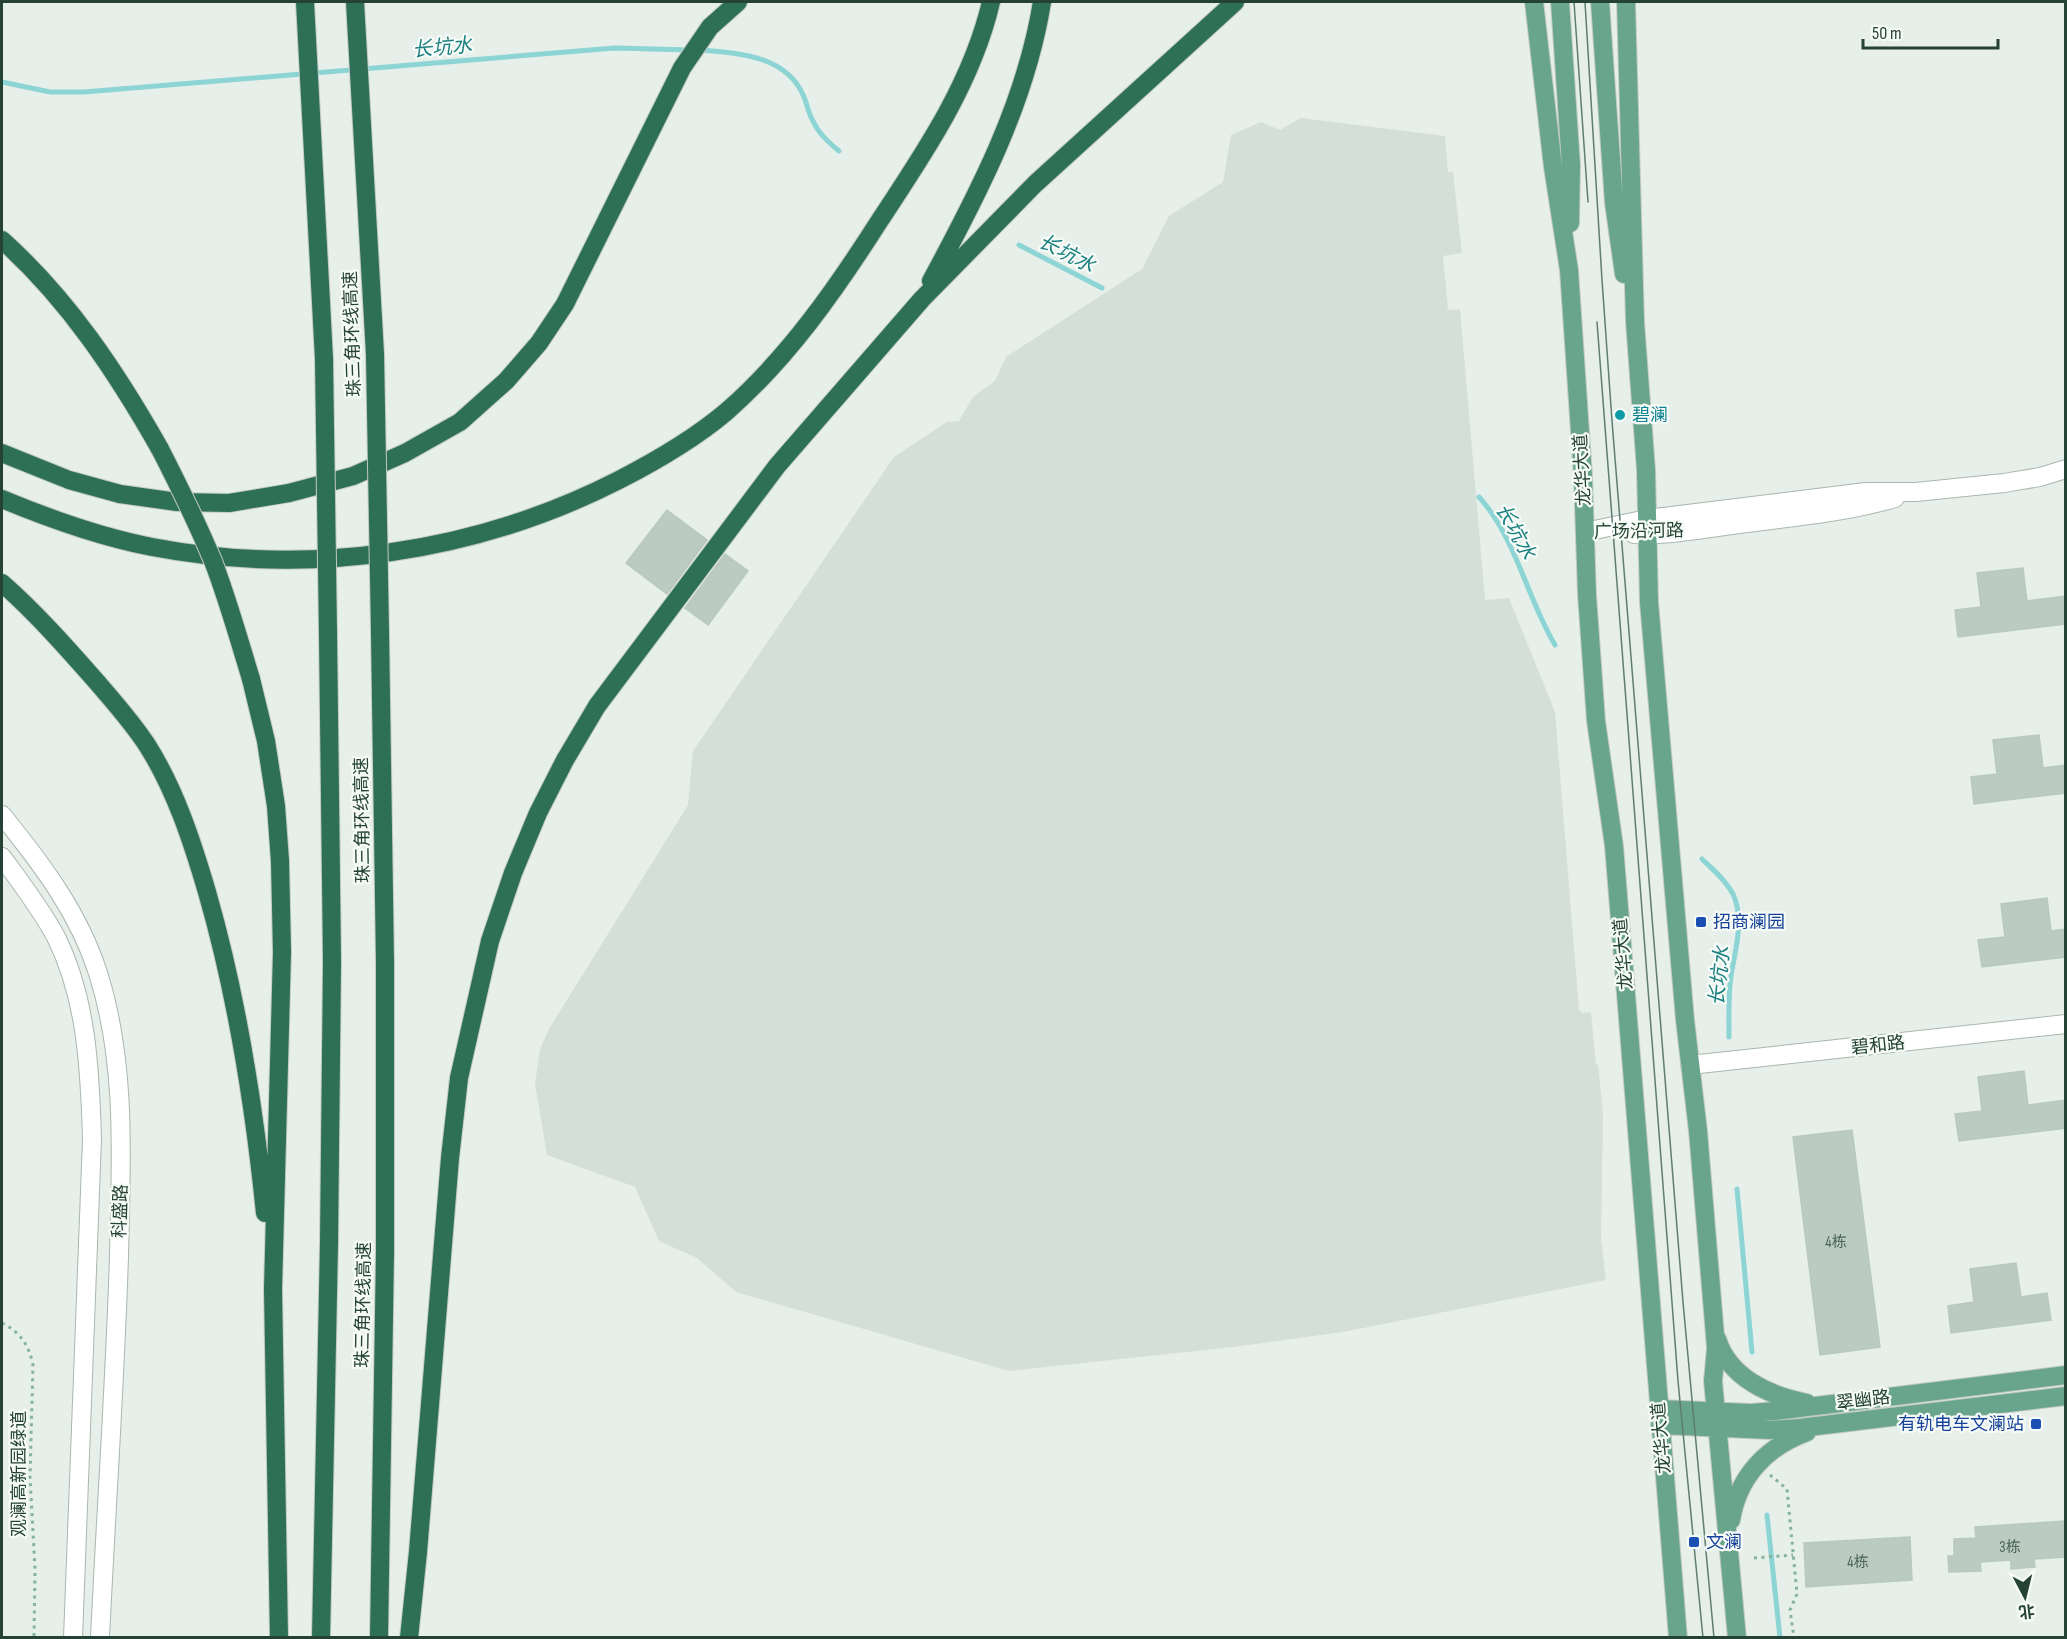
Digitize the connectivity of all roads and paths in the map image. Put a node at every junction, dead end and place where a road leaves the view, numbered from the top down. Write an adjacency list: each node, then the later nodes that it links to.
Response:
1 (305, 2): 43 (highway, 珠三角环线高速, bridge)
2 (355, 2): 44 (highway, 珠三角环线高速, bridge)
3 (738, 2): 15 (highway)
4 (991, 2): 17 (highway)
5 (1042, 2): 13 (highway)
6 (1235, 2): 13 (highway)
7 (1534, 2): 12 (main road, 龙华大道)
8 (1560, 2): 12 (main road, 龙华大道)
9 (1600, 2): 14 (main road)
10 (1626, 2): 14 (main road)
11 (2, 240): 25 (highway, bridge)
12 (1569, 270): 19 (main road, 龙华大道)
13 (922, 299): 45 (highway)
14 (1635, 322): 18 (main road)
15 (2, 453)
16 (2066, 469): 18 (street, 广场沿河路)
17 (2, 499)
18 (1647, 527): 19 (street, 广场沿河路); 24 (main road)
19 (1585, 532): 31 (main road, 龙华大道)
20 (2, 583): 25 (highway)
21 (2, 815): 41 (street, 科盛路)
22 (2, 857): 40 (street, 科盛路)
23 (2066, 1024): 24 (street, 碧和路)
24 (1690, 1065): 27 (main road)
25 (273, 1289): 42 (highway)
26 (2, 1323): 39 (path, 观澜高新园绿道)
27 (1714, 1328): 30 (main road); 32 (main road)
28 (2066, 1375): 30 (main road, 翠幽路)
29 (2066, 1396): 33 (main road, 翠幽路)
30 (1833, 1404): 32 (main road, 翠幽路)
31 (1659, 1417): 32 (main road, 翠幽路); 46 (main road, 龙华大道)
32 (1717, 1419): 33 (main road, 翠幽路); 35 (main road)
33 (1834, 1424): 35 (main road)
34 (1764, 1470): 36 (path)
35 (1729, 1555): 38 (main road)
36 (1793, 1555): 37 (path); 47 (path)
37 (1754, 1558)
38 (1737, 1633)
39 (33, 1638)
40 (73, 1638)
41 (100, 1638)
42 (279, 1638)
43 (321, 1638)
44 (379, 1638)
45 (409, 1638)
46 (1678, 1638)
47 (1794, 1638)

